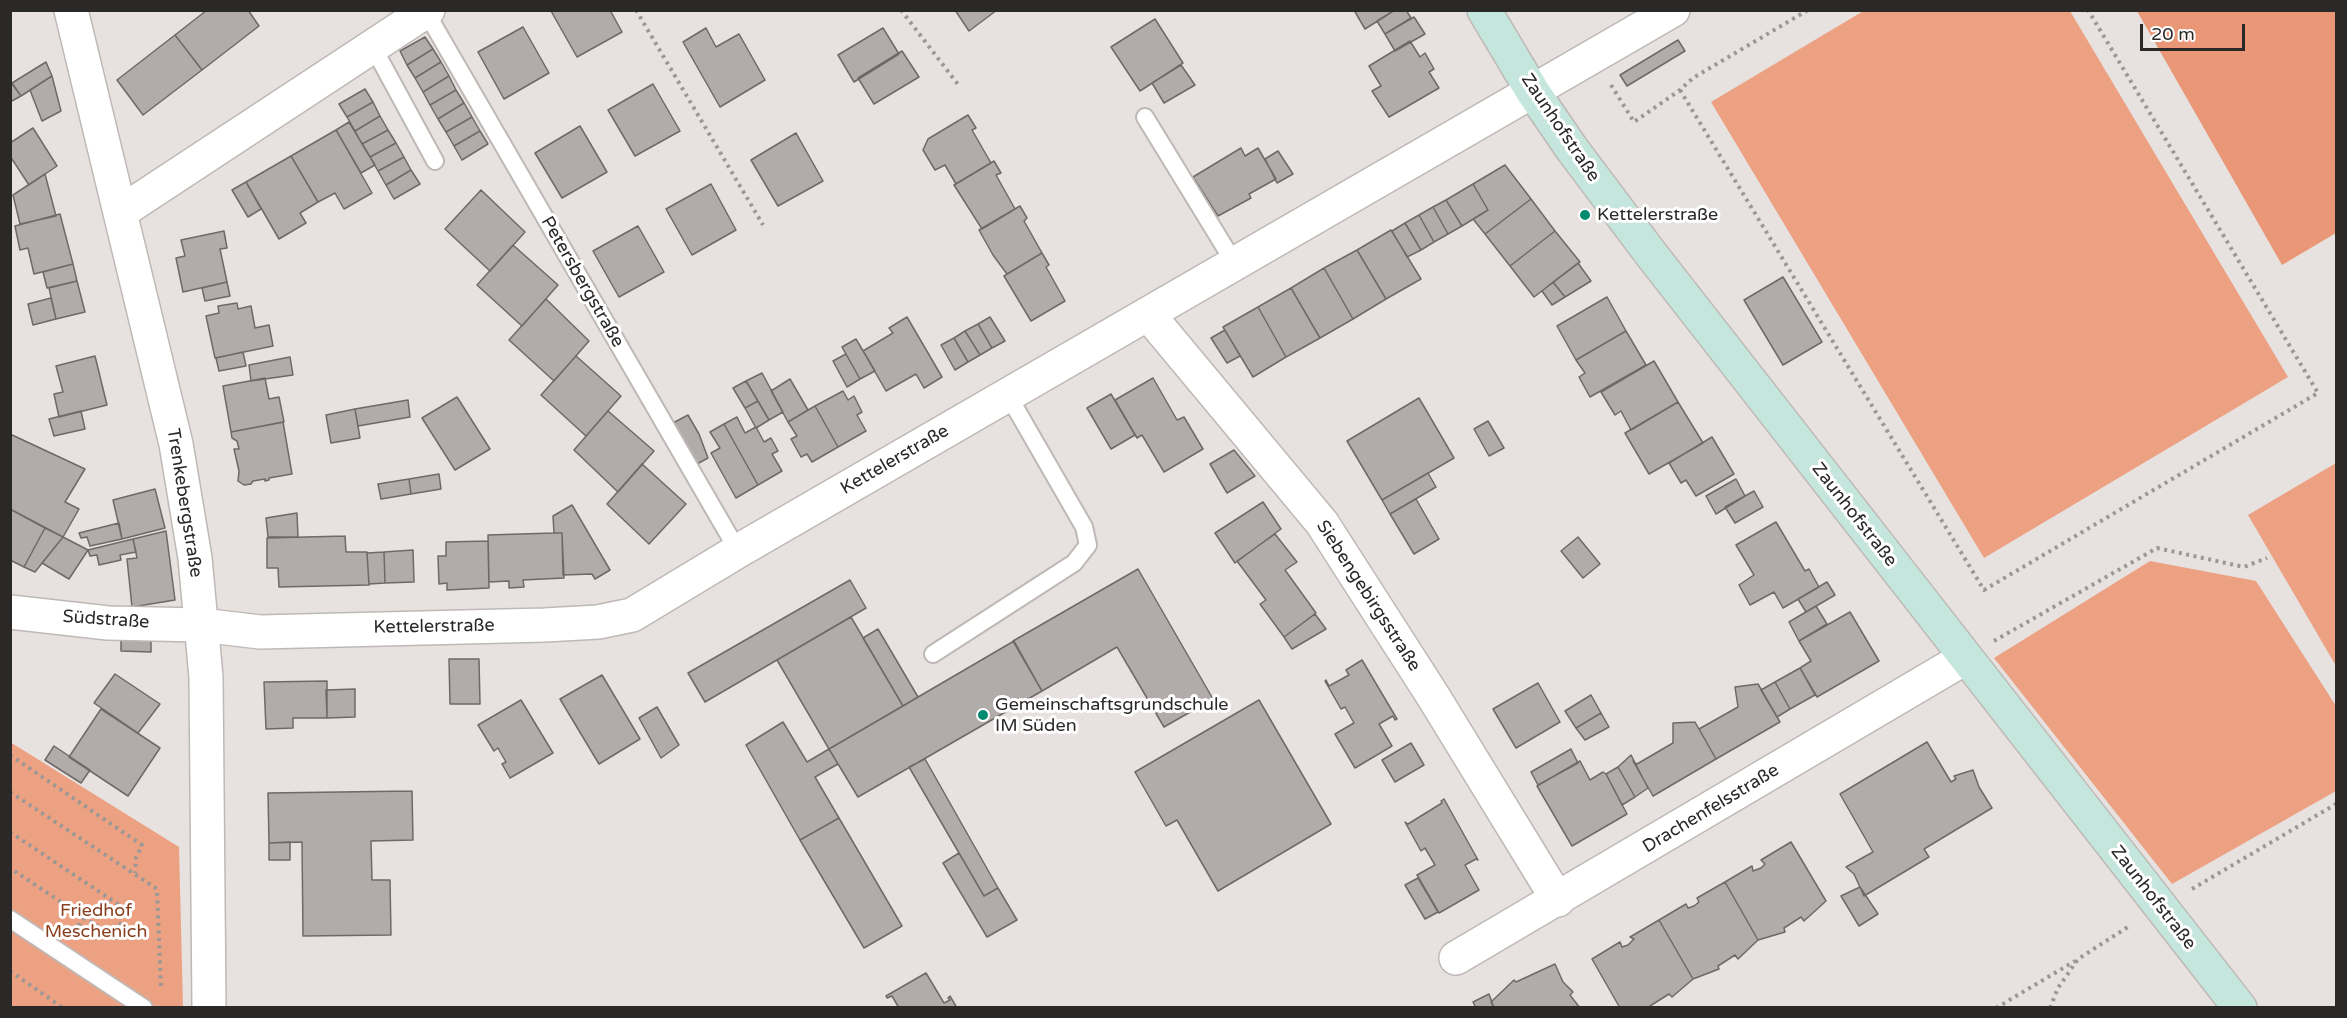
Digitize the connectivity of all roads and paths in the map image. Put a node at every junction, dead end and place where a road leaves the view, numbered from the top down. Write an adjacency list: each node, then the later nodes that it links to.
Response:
1 (71, 10): 16 (street, Trenkebergstraße)
2 (636, 10): 17 (path)
3 (901, 10): 11 (path)
4 (1484, 10): 13 (street, Zaunhofstraße)
5 (1673, 10): 10 (street, Kettelerstraße)
6 (1808, 10): 12 (path)
7 (2088, 10): 12 (path)
8 (427, 11): 9 (street, Petersbergstraße); 21 (lane, Petersbergstraße)
9 (373, 47): 15 (lane); 16 (street, Petersbergstraße)
10 (1594, 57): 12 (path); 13 (street, Kettelerstraße)
11 (960, 87)
12 (1680, 90)
13 (1533, 92): 18 (street, Kettelerstraße); 26 (street, Zaunhofstraße)
14 (1145, 117): 18 (lane)
15 (435, 161)
16 (121, 212): 24 (street, Trenkebergstraße)
17 (763, 225)
18 (1235, 264): 19 (street, Kettelerstraße)
19 (1148, 314): 20 (street, Kettelerstraße); 32 (street, Siebengebirgsstraße)
20 (1008, 395): 21 (street, Kettelerstraße); 25 (lane)
21 (738, 551): 24 (street, Kettelerstraße)
22 (2267, 558): 26 (path)
23 (10, 612): 24 (street, Südstraße)
24 (201, 625): 40 (street, Trenkebergstraße)
25 (933, 654)
26 (1965, 658): 32 (street, Drachenfelsstraße); 42 (street, Zaunhofstraße)
27 (10, 755): 31 (path)
28 (10, 792): 31 (path)
29 (10, 832): 30 (path)
30 (10, 868)
31 (135, 874): 37 (path)
32 (1558, 900): 34 (street, Drachenfelsstraße)
33 (10, 919): 39 (lane)
34 (1456, 958)
35 (2078, 959): 41 (path)
36 (10, 971): 38 (path)
37 (161, 996)
38 (63, 1008)
39 (144, 1008)
40 (209, 1008)
41 (1996, 1008)
42 (2240, 1008)

